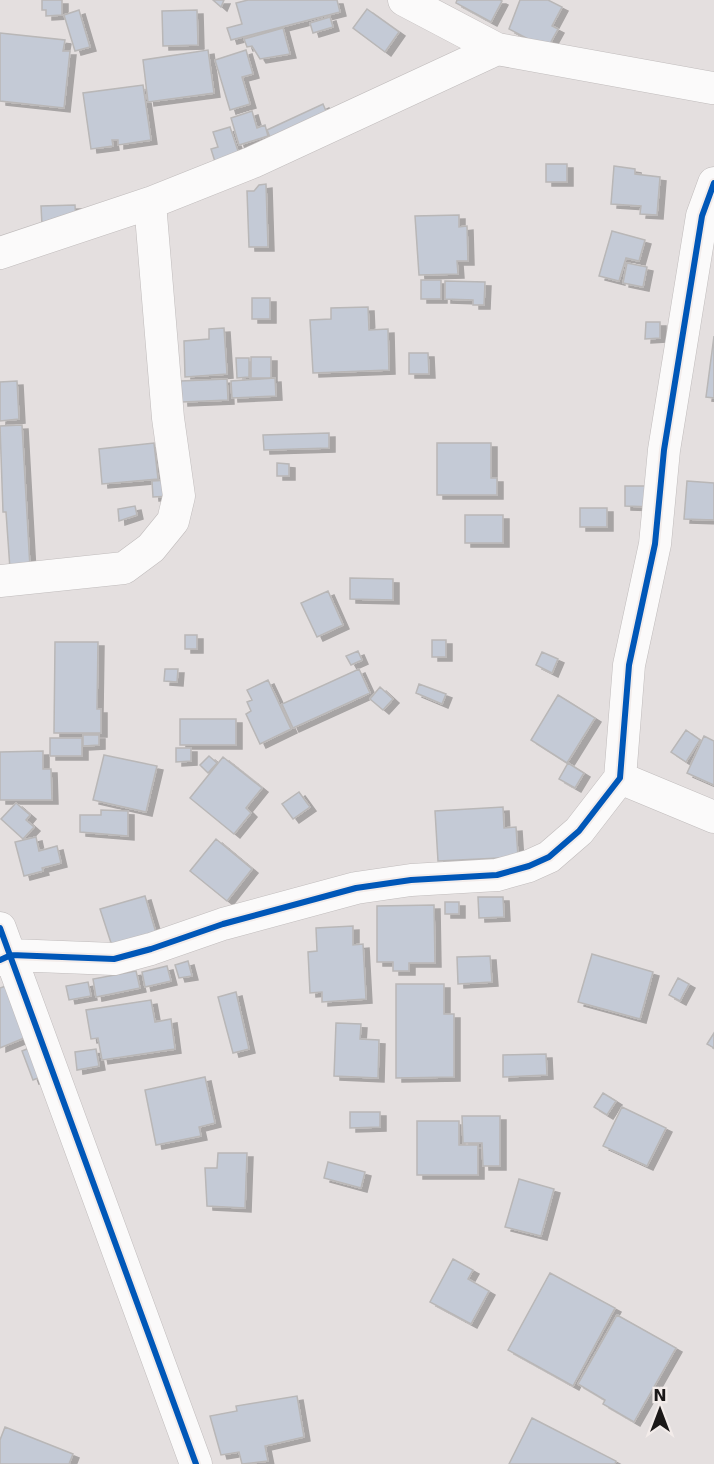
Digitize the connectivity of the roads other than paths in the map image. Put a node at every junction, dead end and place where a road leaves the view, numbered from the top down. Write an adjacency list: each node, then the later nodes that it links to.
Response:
1 (404, 0): 2 (street)
2 (497, 49): 3 (street); 5 (street)
3 (713, 87)
4 (714, 183): 8 (street)
5 (150, 203): 6 (street); 7 (street)
6 (0, 253)
7 (0, 581)
8 (620, 778): 9 (street); 10 (street)
9 (714, 817)
10 (4, 947): 11 (street)
11 (196, 1464)

